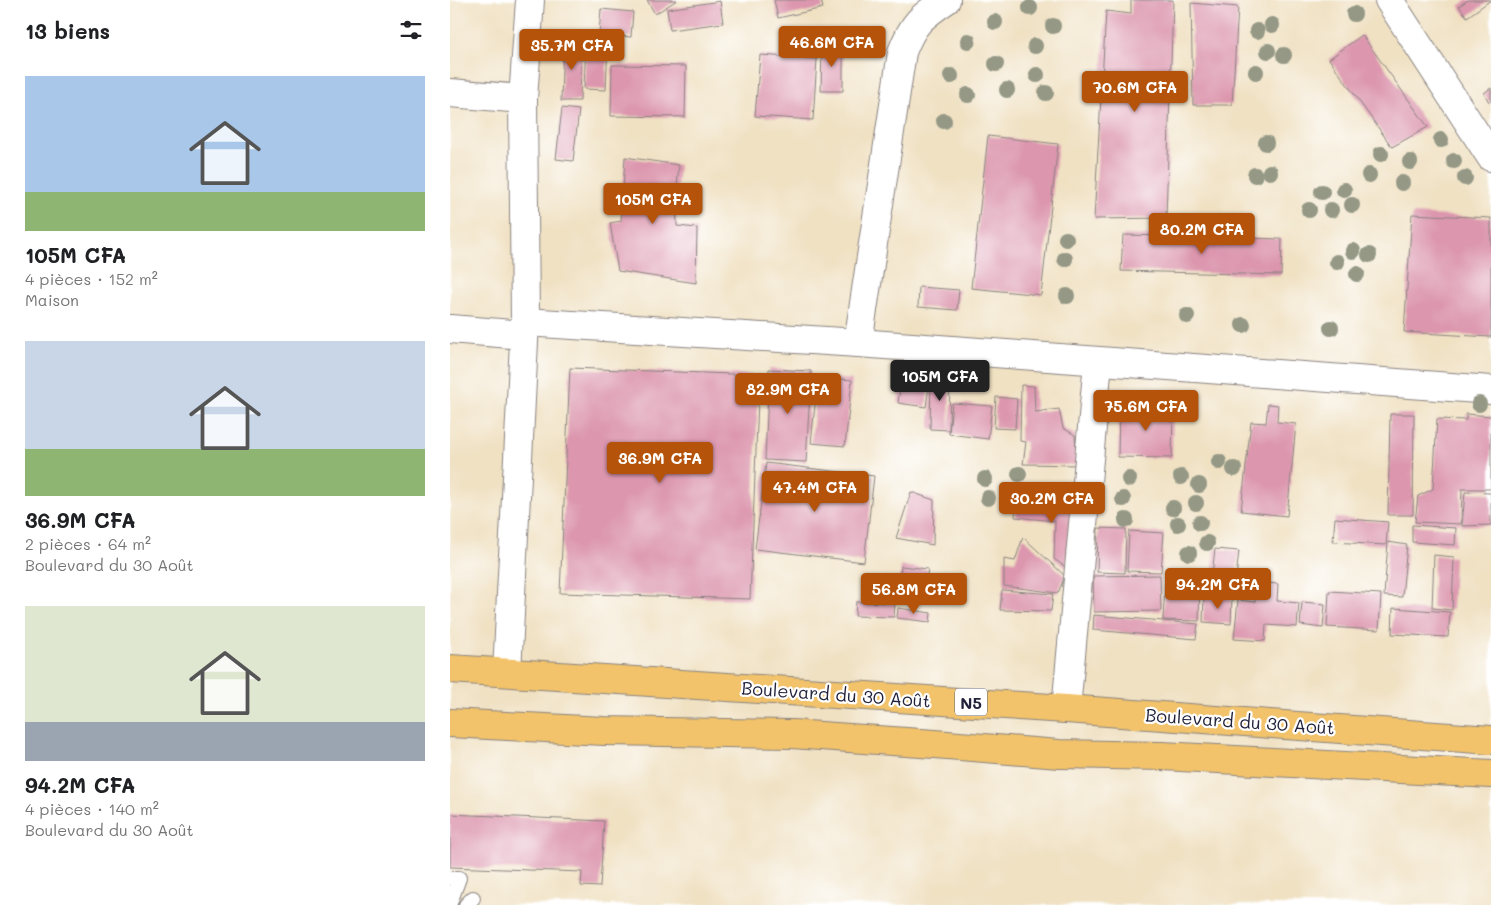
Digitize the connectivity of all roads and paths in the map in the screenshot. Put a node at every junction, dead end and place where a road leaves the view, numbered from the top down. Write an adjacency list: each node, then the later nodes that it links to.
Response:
1 (530, 0): 5 (street)
2 (946, 0): 9 (street)
3 (1389, 0): 6 (street)
4 (450, 93): 5 (street)
5 (523, 99): 7 (street)
6 (1491, 157)
7 (524, 328): 8 (street); 9 (street); 13 (street)
8 (450, 330)
9 (858, 343): 10 (street)
10 (1098, 362): 11 (street); 14 (street)
11 (1491, 390)
12 (450, 669): 13 (highway, Boulevard du 30 Août / N5)
13 (507, 672): 14 (highway, Boulevard du 30 Août / N5)
14 (1066, 708): 16 (highway, Boulevard du 30 Août / N5)
15 (450, 723): 17 (highway)
16 (1491, 740)
17 (1491, 774)
18 (450, 878): 19 (lane)
19 (450, 903)

